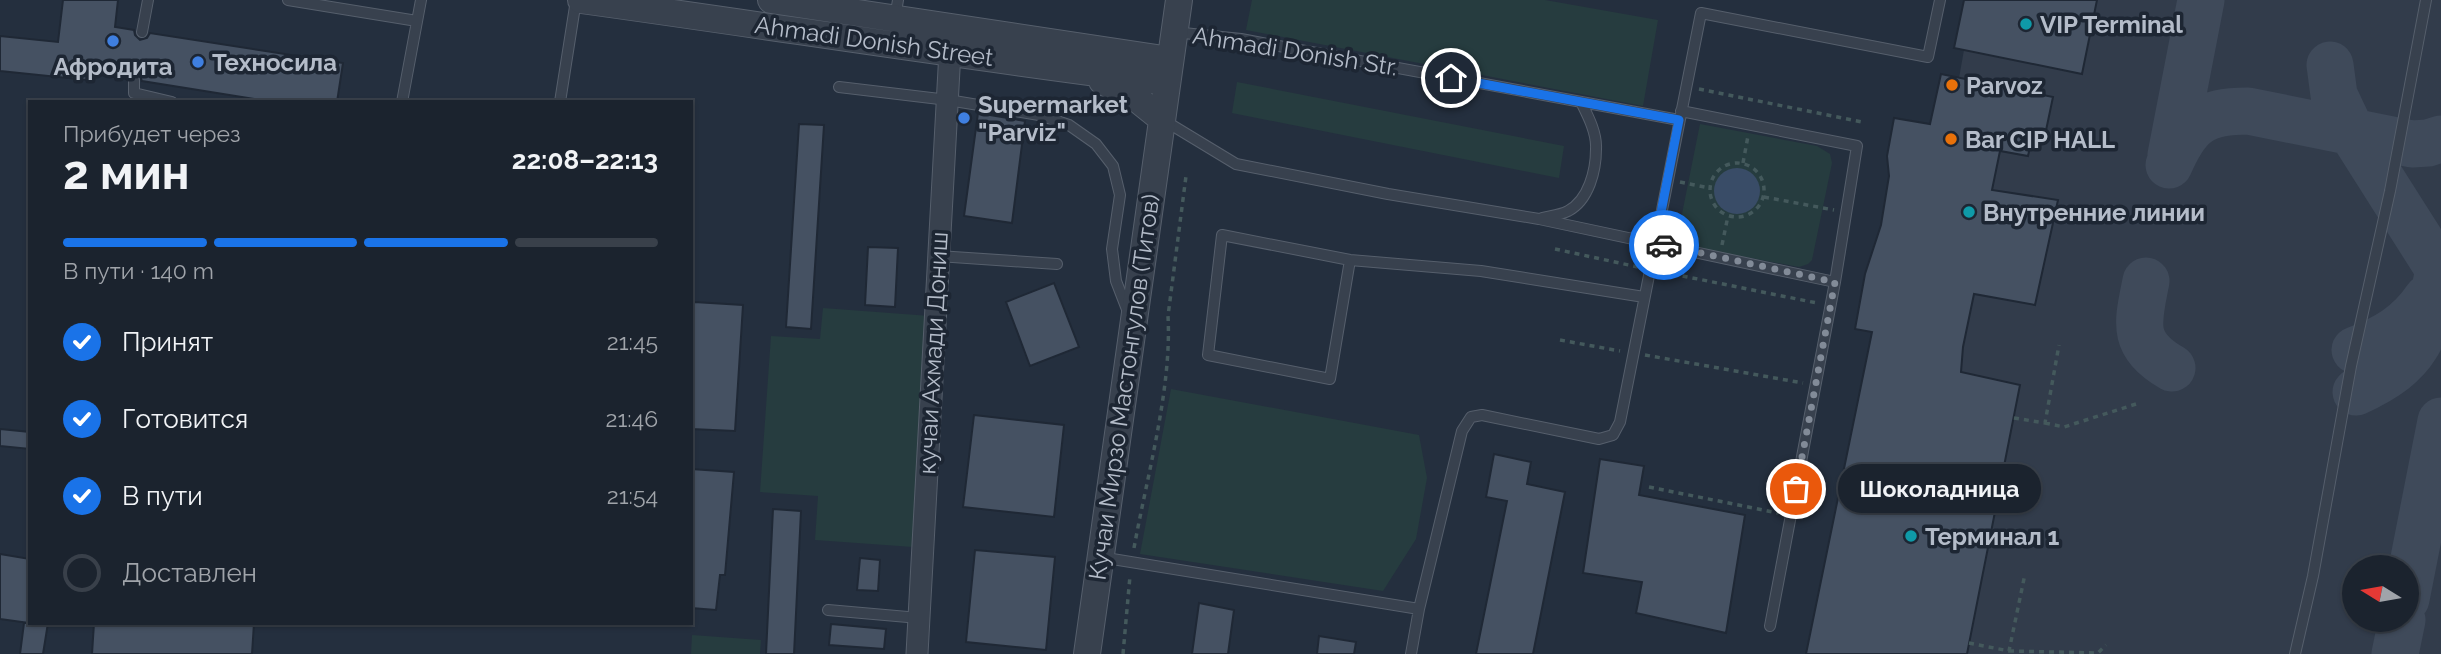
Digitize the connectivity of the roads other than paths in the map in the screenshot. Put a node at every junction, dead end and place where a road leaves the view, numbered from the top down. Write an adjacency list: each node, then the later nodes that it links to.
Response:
1 (148, 0): 14 (lane)
2 (288, 0): 13 (lane)
3 (421, 0): 13 (lane)
4 (576, 0): 24 (lane)
5 (581, 0): 16 (street, Ahmadi Donish Street)
6 (771, 0): 11 (street, Ahmadi Donish Street)
7 (1179, 0): 15 (street, Кучаи Мирзо Мастонгулов (Титов))
8 (1703, 0): 12 (lane)
9 (1940, 0): 12 (lane)
10 (2426, 0): 45 (lane)
11 (896, 9): 17 (street, Ahmadi Donish Street)
12 (1701, 13): 27 (lane)
13 (418, 21): 23 (lane)
14 (142, 32)
15 (1174, 32): 17 (street); 18 (street, Кучаи Мирзо Мастонгулов (Титов)); 26 (lane, Ahmadi Donish Str.)
16 (950, 51): 17 (street, Ahmadi Donish Street); 25 (street, кучаи Ахмади Дониш)
17 (1080, 60): 18 (street, Ahmadi Donish Street); 28 (street)
18 (1169, 71): 28 (street, Кучаи Мирзо Мастонгулов (Титов))
19 (134, 80): 21 (lane)
20 (839, 87): 25 (lane)
21 (134, 97): 22 (lane)
22 (157, 100)
23 (402, 100)
24 (560, 100)
25 (948, 100): 31 (street, кучаи Ахмади Дониш); 36 (lane)
26 (1581, 102): 27 (lane, Ahmadi Donish Str.); 29 (lane)
27 (1680, 115): 30 (lane); 34 (lane, Ahmadi Donish Str.)
28 (1162, 119): 29 (lane); 36 (street, Кучаи Мирзо Мастонгулов (Титов))
29 (1539, 219): 30 (lane)
30 (1655, 243): 34 (lane); 35 (lane)
31 (938, 256): 33 (lane); 40 (street, кучаи Ахмади Дониш)
32 (1350, 260): 32 (lane); 35 (lane)
33 (1057, 264)
34 (1835, 282): 41 (lane)
35 (1644, 297): 38 (lane)
36 (1133, 324): 37 (street, Кучаи Мирзо Мастонгулов (Титов))
37 (1100, 556): 38 (lane); 43 (street, Кучаи Мирзо Мастонгулов (Титов))
38 (1419, 608): 44 (lane)
39 (828, 610): 40 (lane)
40 (919, 618): 42 (street, кучаи Ахмади Дониш)
41 (1770, 626)
42 (917, 654)
43 (1087, 654)
44 (1411, 654)
45 (2295, 654)

